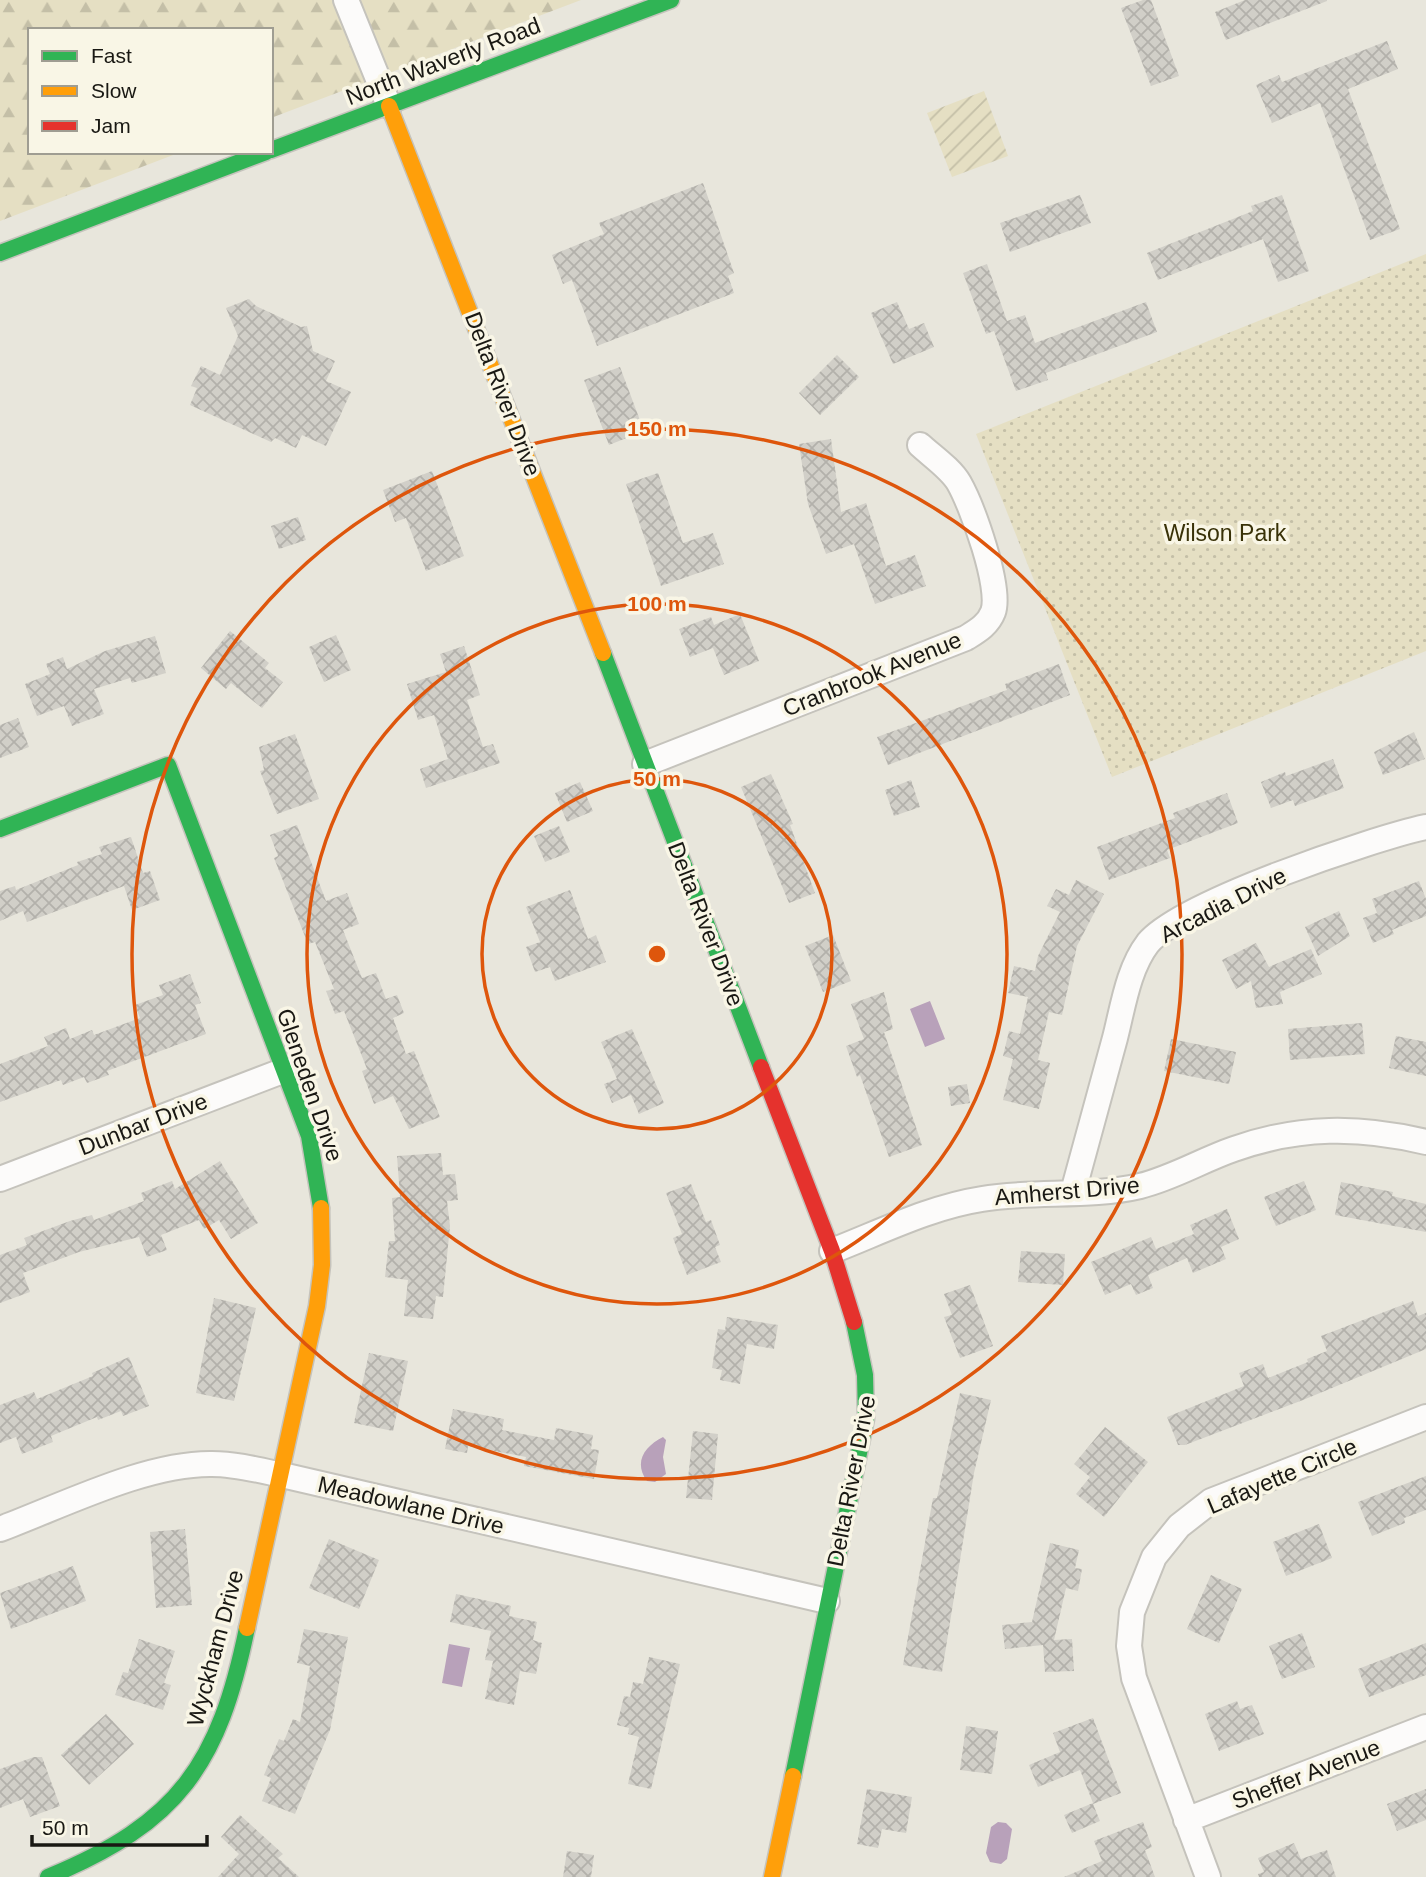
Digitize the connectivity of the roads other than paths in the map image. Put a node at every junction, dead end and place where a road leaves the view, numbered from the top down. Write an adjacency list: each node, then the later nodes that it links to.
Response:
1 (346, 0): 3 (street, Delta River Drive)
2 (671, 0): 3 (street, North Waverly Road)
3 (389, 106): 4 (street, North Waverly Road); 8 (street, Delta River Drive)
4 (273, 149)
5 (261, 154): 6 (street)
6 (0, 253)
7 (920, 445): 8 (street, Cranbrook Avenue)
8 (645, 764): 15 (street, Delta River Drive)
9 (1426, 827): 14 (street, Arcadia Drive)
10 (0, 829): 11 (street, Gleneden Drive)
11 (285, 1070): 13 (street, Dunbar Drive); 17 (street, Gleneden Drive)
12 (1426, 1142): 14 (street, Amherst Drive)
13 (0, 1179)
14 (1073, 1192): 15 (street, Amherst Drive)
15 (832, 1251): 19 (street, Delta River Drive)
16 (1426, 1416): 21 (street, Lafayette Circle)
17 (282, 1475): 18 (street, Meadowlane Drive); 19 (street, Meadowlane Drive); 22 (street, Wyckham Drive)
18 (0, 1530)
19 (827, 1601): 23 (street, Delta River Drive)
20 (1426, 1727): 21 (street, Sheffer Avenue)
21 (1186, 1821): 24 (street, Lafayette Circle)
22 (48, 1877)
23 (772, 1877)
24 (1208, 1877)

